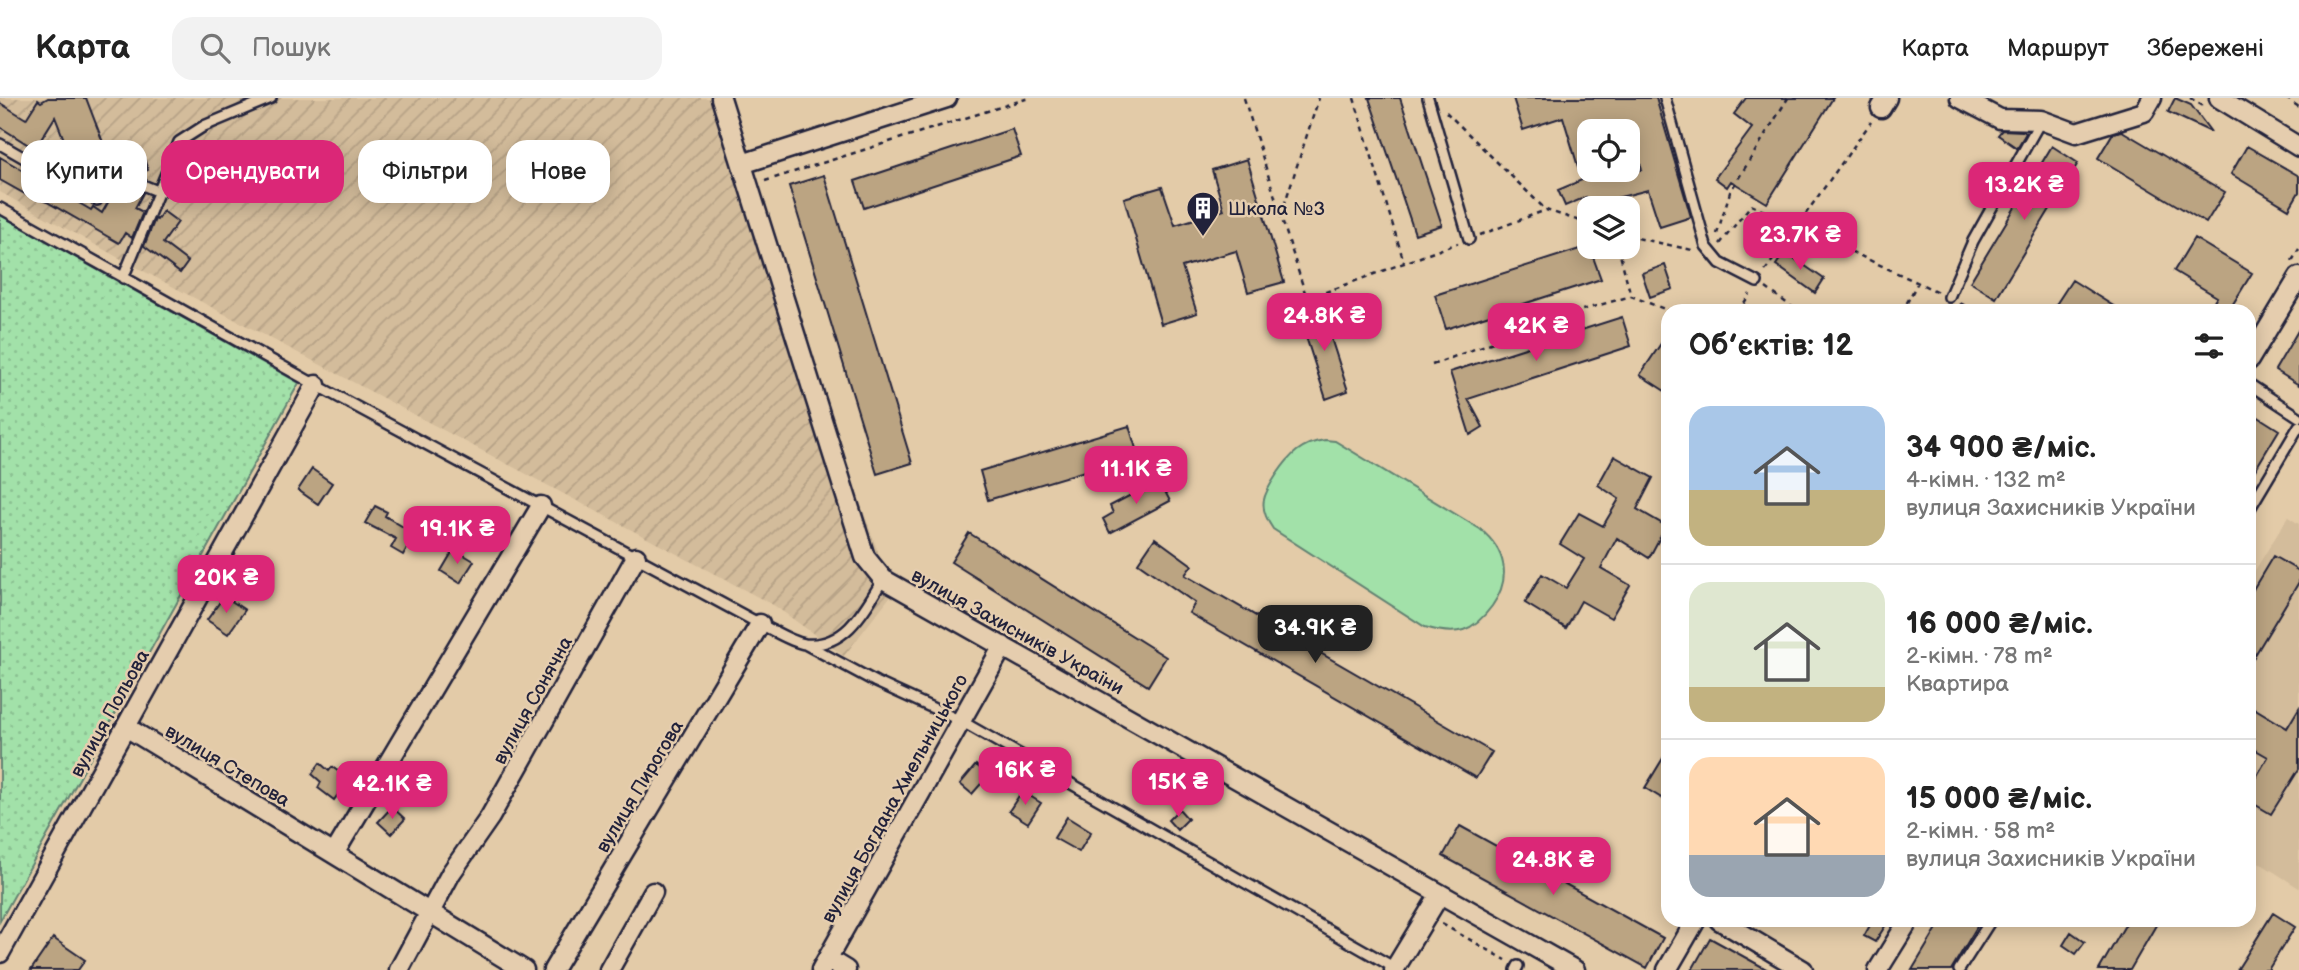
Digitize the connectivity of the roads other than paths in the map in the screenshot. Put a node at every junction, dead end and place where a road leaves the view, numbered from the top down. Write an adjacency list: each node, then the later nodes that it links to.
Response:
1 (271, 98): 13 (lane)
2 (721, 98): 12 (street, вулиця Захисників України)
3 (947, 98): 12 (street)
4 (1428, 98): 15 (lane)
5 (1665, 98): 18 (lane)
6 (1960, 98): 9 (street)
7 (2152, 98): 9 (street)
8 (2220, 98): 11 (street)
9 (2041, 120): 19 (lane)
10 (0, 144): 13 (lane)
11 (2299, 147)
12 (742, 164): 28 (street, вулиця Захисників України)
13 (160, 192): 16 (lane)
14 (0, 208): 16 (lane)
15 (1469, 239)
16 (123, 278): 21 (lane)
17 (2299, 278): 20 (street)
18 (1757, 282)
19 (1949, 297)
20 (2256, 349)
21 (316, 385): 26 (lane); 33 (street, вулиця Польова)
22 (2256, 389): 23 (lane)
23 (2299, 417)
24 (2299, 426): 25 (lane)
25 (2256, 498)
26 (541, 506): 27 (lane); 34 (street)
27 (636, 557): 29 (lane); 37 (street, вулиця Сонячна)
28 (883, 579): 30 (lane); 31 (street, вулиця Захисників України)
29 (761, 624): 30 (lane); 47 (street, вулиця Пирогова)
30 (804, 644): 32 (lane)
31 (1003, 646): 32 (street, вулиця Богдана Хмельницького); 36 (street, вулиця Захисників України)
32 (961, 721): 43 (street, вулиця Богдана Хмельницького); 44 (lane)
33 (126, 727): 34 (street, вулиця Степова); 42 (street, вулиця Польова)
34 (334, 854): 37 (street, вулиця Степова)
35 (653, 891): 48 (street)
36 (1440, 894): 44 (street); 50 (street, вулиця Захисників України)
37 (431, 913): 45 (street, вулиця Сонячна); 46 (street, вулиця Степова)
38 (1692, 927): 51 (street)
39 (1730, 927): 52 (street)
40 (1905, 927): 53 (street)
41 (1987, 927): 54 (lane)
42 (0, 953)
43 (824, 965): 49 (street)
44 (1395, 969)
45 (399, 970)
46 (524, 970)
47 (553, 970)
48 (609, 970)
49 (846, 970)
50 (1575, 970)
51 (1667, 970)
52 (1803, 970)
53 (1878, 970)
54 (1959, 970)

